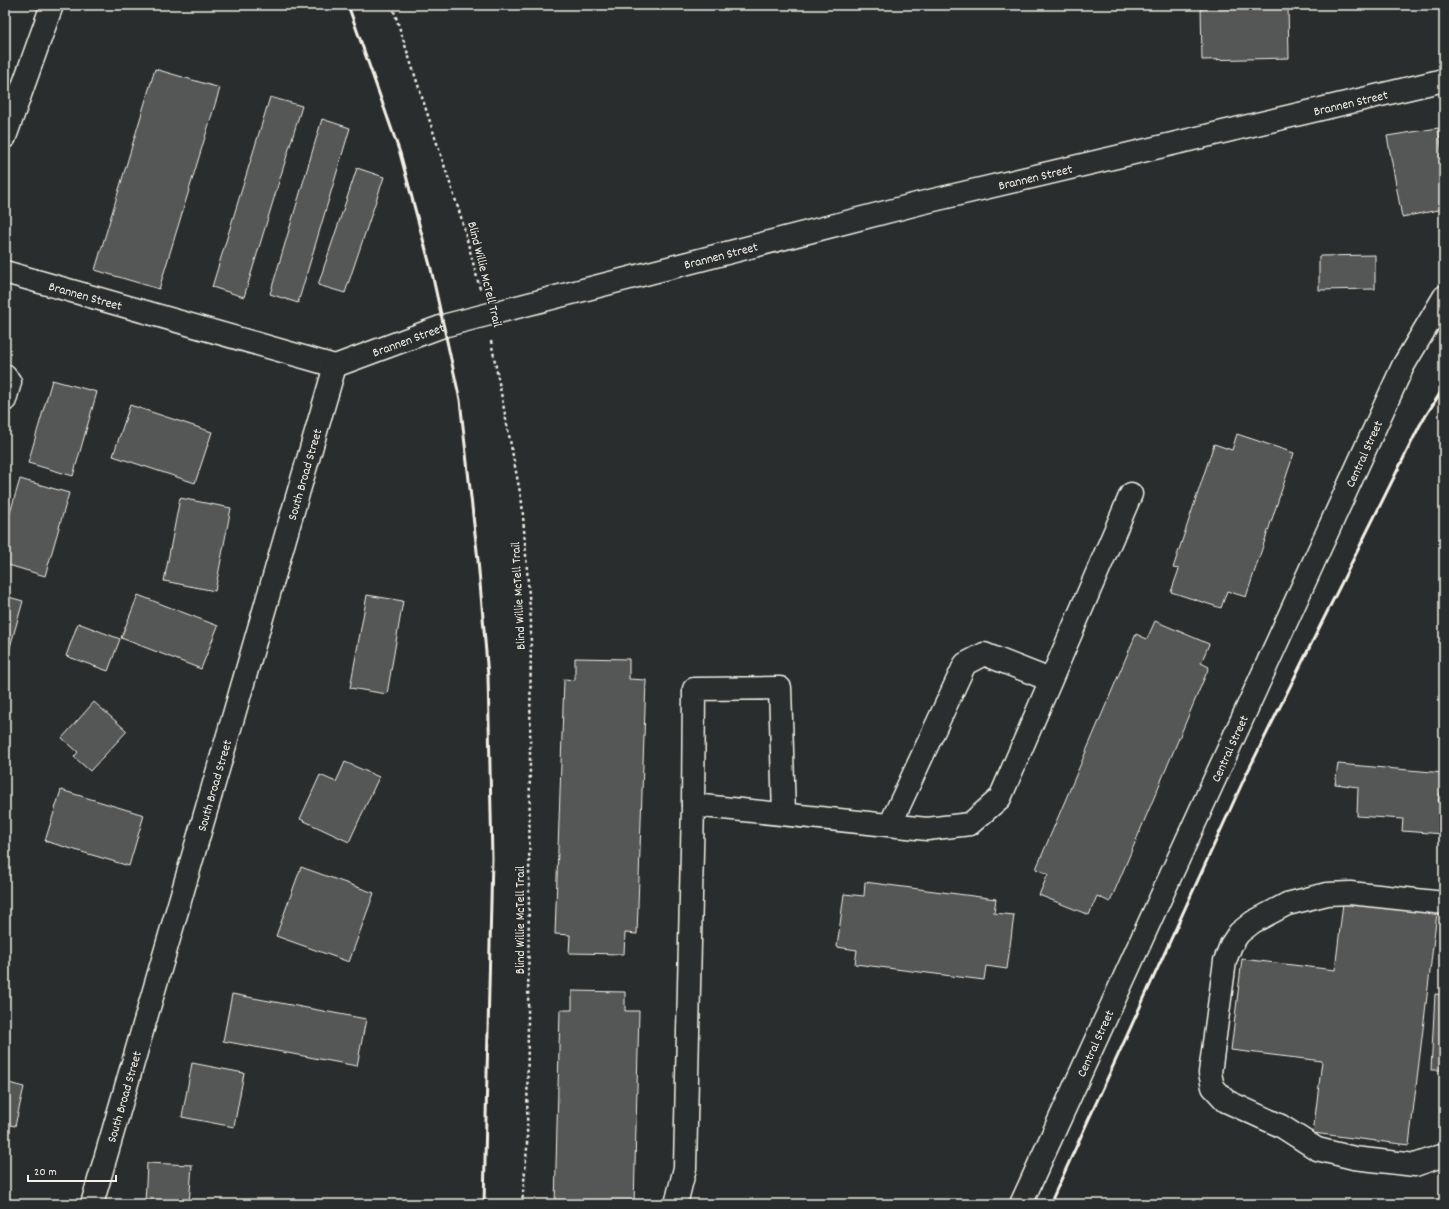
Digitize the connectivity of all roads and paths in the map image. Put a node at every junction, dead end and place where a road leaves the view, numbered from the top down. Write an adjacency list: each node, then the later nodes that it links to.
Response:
1 (52, 5): 4 (street)
2 (392, 5): 7 (path, Blind Willie McTell Trail)
3 (1444, 80): 7 (street, Brannen Street)
4 (5, 137)
5 (5, 272): 8 (street, Brannen Street)
6 (1444, 297): 21 (street, Central Street)
7 (486, 315): 8 (street, Brannen Street); 19 (path, Blind Willie McTell Trail)
8 (335, 366): 18 (street, South Broad Street)
9 (5, 376): 10 (street)
10 (5, 400)
11 (1131, 494): 12 (street)
12 (1050, 680): 15 (street); 15 (street)
13 (692, 805): 14 (street); 14 (street); 20 (street)
14 (784, 814): 15 (street)
15 (890, 825)
16 (1444, 903): 17 (street)
17 (1444, 1155)
18 (92, 1204)
19 (522, 1204)
20 (676, 1204)
21 (1021, 1204)

